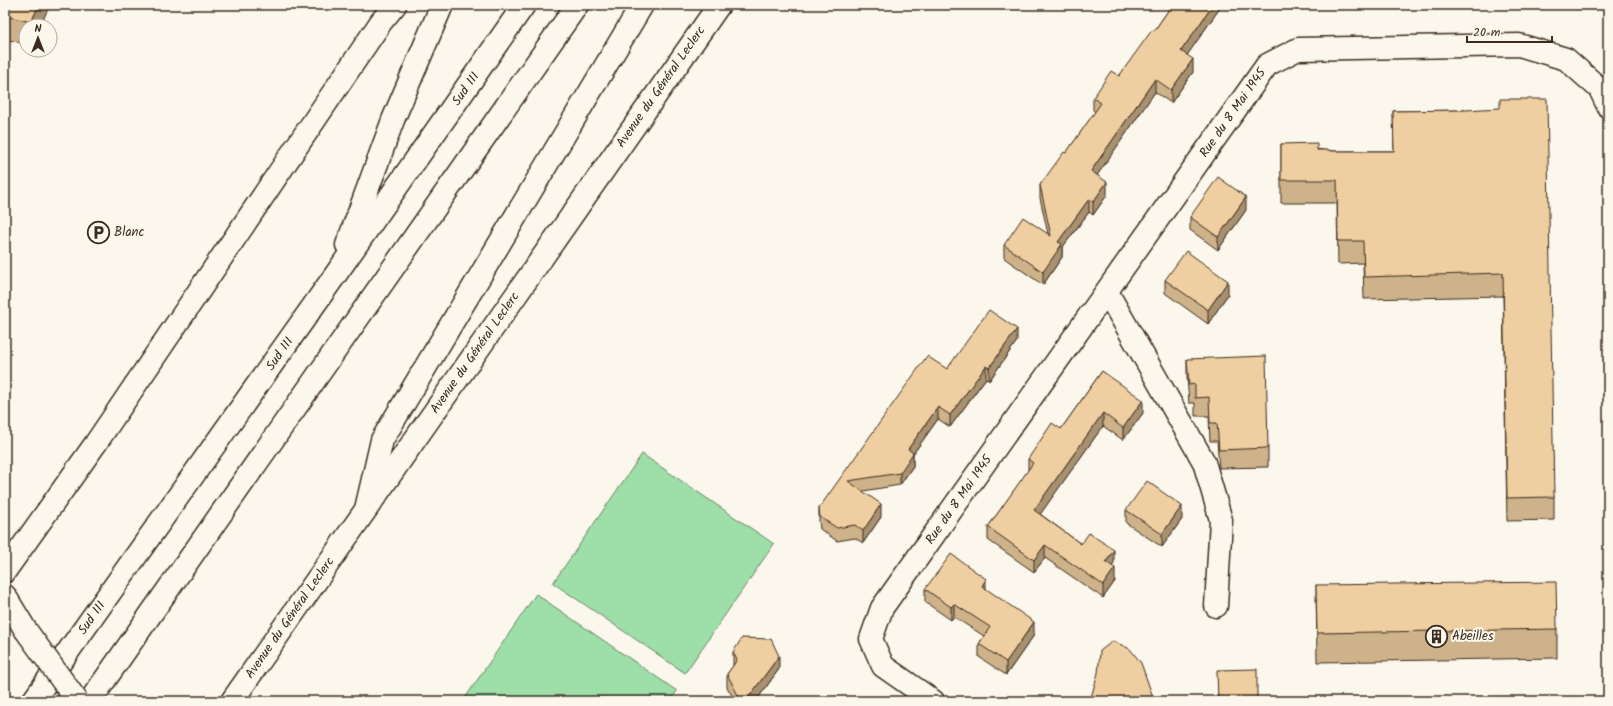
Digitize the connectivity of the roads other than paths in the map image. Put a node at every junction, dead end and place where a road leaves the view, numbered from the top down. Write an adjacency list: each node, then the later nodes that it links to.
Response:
1 (395, 5): 11 (main road)
2 (442, 5): 8 (main road)
3 (524, 5): 8 (main road, Sud III)
4 (577, 5): 16 (main road)
5 (642, 5): 10 (main road)
6 (719, 5): 10 (main road, Avenue du Général Leclerc)
7 (1608, 106): 9 (main road, Rue du 8 Mai 1945)
8 (336, 274): 14 (main road, Sud III)
9 (1106, 292): 13 (main road); 18 (main road, Rue du 8 Mai 1945)
10 (366, 509): 17 (main road, Avenue du Général Leclerc)
11 (5, 571)
12 (5, 596): 15 (main road, bridge)
13 (1216, 606)
14 (33, 701)
15 (77, 701)
16 (90, 701)
17 (232, 701)
18 (933, 701)

